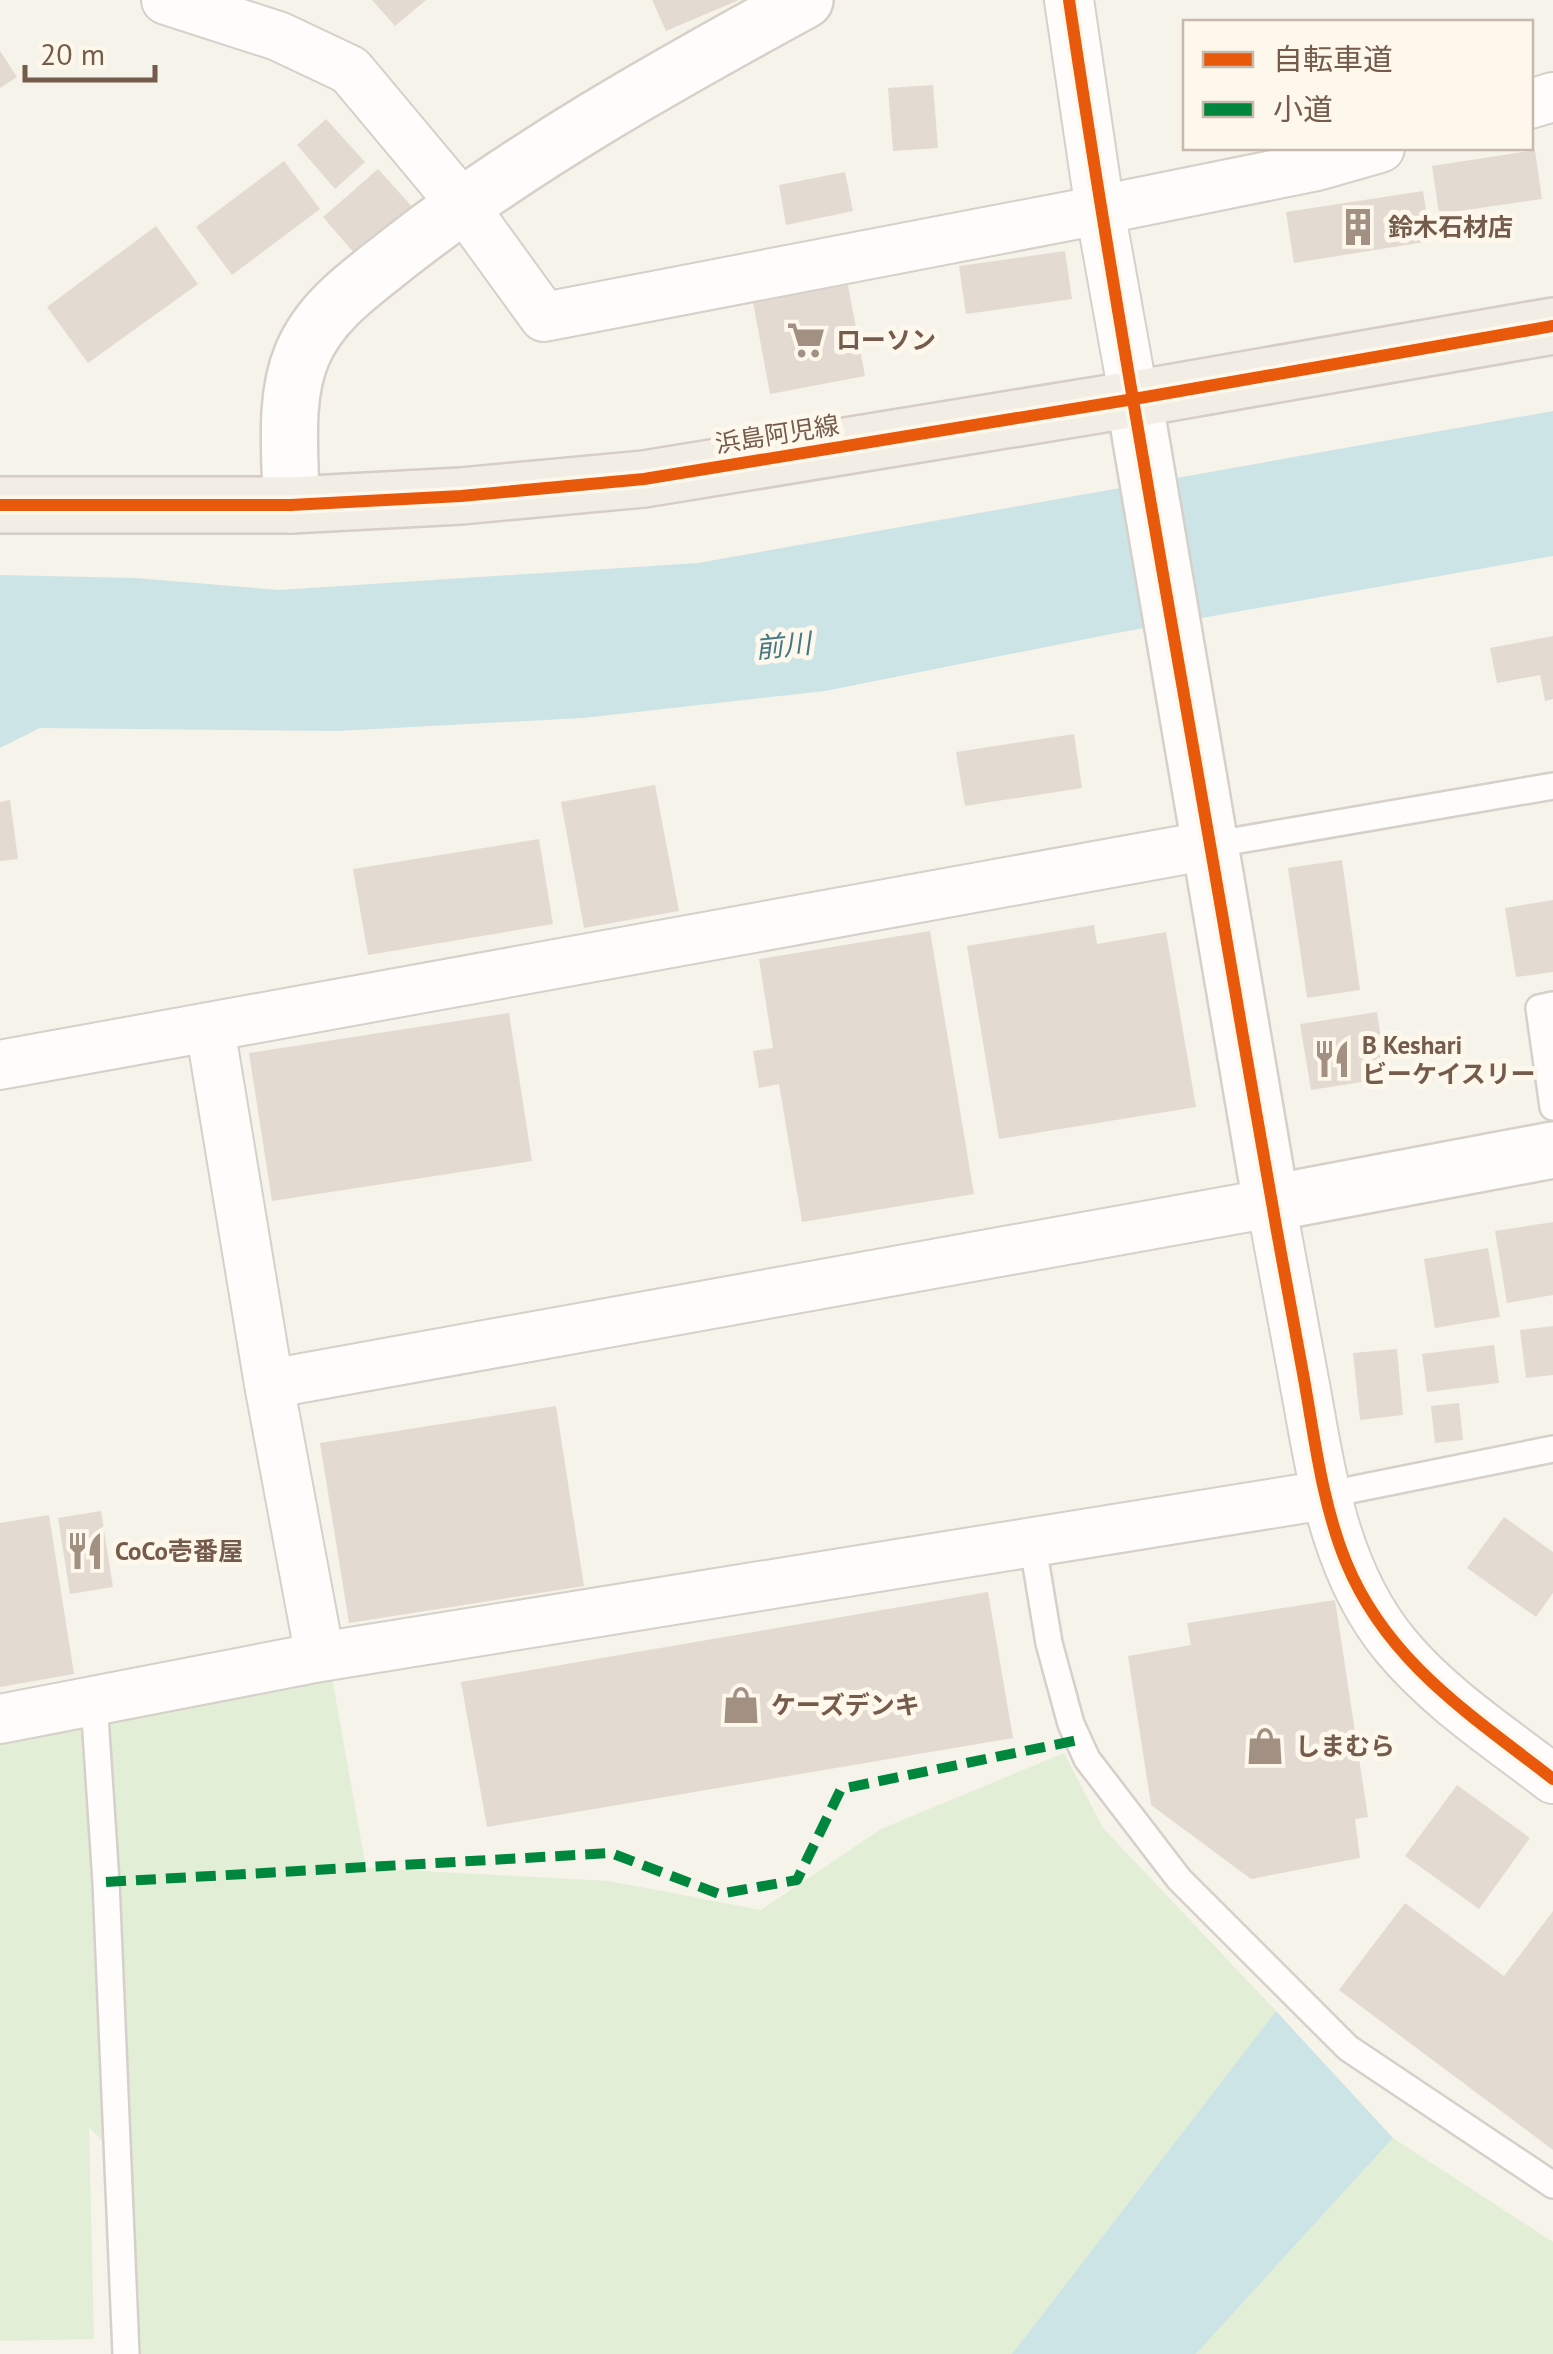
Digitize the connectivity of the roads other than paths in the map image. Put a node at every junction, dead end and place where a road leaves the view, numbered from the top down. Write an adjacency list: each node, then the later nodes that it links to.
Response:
1 (166, 0): 5 (street)
2 (806, 0): 5 (street)
3 (1069, 0): 6 (street)
4 (1373, 150): 6 (street)
5 (462, 204): 6 (street); 10 (street)
6 (1100, 210): 8 (street)
7 (1553, 326): 8 (main road, 浜島阿児線)
8 (1138, 422): 10 (main road, 浜島阿児線); 12 (street)
9 (0, 505): 10 (main road, 浜島阿児線)
10 (291, 505)
11 (1553, 786): 12 (lane)
12 (1210, 845): 14 (street); 18 (street)
13 (1553, 1006): 16 (lane)
14 (210, 1028): 15 (street); 19 (street)
15 (0, 1064)
16 (1553, 1107)
17 (1553, 1150): 18 (street)
18 (1271, 1203): 19 (street); 21 (street)
19 (268, 1384): 23 (street)
20 (1553, 1449): 21 (lane)
21 (1325, 1495): 22 (street); 26 (street)
22 (1032, 1541): 23 (street); 27 (lane)
23 (320, 1657): 24 (street)
24 (94, 1702): 25 (street); 28 (lane)
25 (0, 1719)
26 (1553, 1779)
27 (1553, 2185)
28 (126, 2354)

